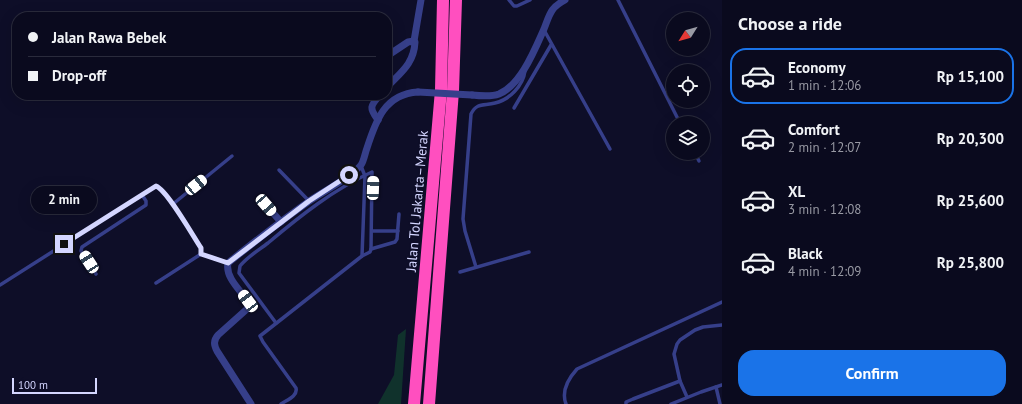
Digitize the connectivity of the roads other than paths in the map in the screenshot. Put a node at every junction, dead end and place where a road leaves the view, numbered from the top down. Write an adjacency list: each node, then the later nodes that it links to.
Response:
1 (421, 0): 9 (street)
2 (443, 0): 50 (highway, Jalan Tol Jakarta–Merak)
3 (456, 0): 51 (highway, Jalan Tol Jakarta–Merak)
4 (509, 0): 5 (lane)
5 (530, 0)
6 (564, 0): 8 (street)
7 (618, 0): 16 (lane)
8 (544, 29): 10 (lane); 12 (street)
9 (414, 41): 11 (street); 13 (street)
10 (551, 45): 15 (lane); 18 (lane)
11 (392, 53)
12 (526, 69): 17 (street, bridge); 36 (lane)
13 (392, 82)
14 (376, 100): 17 (street)
15 (514, 108)
16 (676, 116)
17 (378, 120): 20 (street)
18 (610, 149)
19 (232, 156): 25 (lane)
20 (361, 166): 22 (lane); 24 (street)
21 (279, 170): 24 (lane)
22 (365, 176): 29 (lane); 34 (lane); 42 (lane)
23 (142, 194): 25 (lane); 38 (lane); 40 (lane)
24 (309, 201): 28 (street)
25 (173, 204): 33 (lane)
26 (266, 205): 28 (street)
27 (399, 214): 30 (lane)
28 (281, 222): 35 (street)
29 (372, 231): 30 (lane); 31 (lane)
30 (398, 231): 31 (lane)
31 (371, 249): 34 (lane)
32 (529, 252): 36 (lane)
33 (201, 254): 35 (lane); 39 (lane)
34 (362, 256): 42 (lane)
35 (228, 263): 48 (street)
36 (476, 267): 37 (lane)
37 (460, 272)
38 (96, 274)
39 (156, 283)
40 (0, 285)
41 (722, 302): 52 (lane)
42 (276, 323): 49 (lane)
43 (722, 324): 44 (lane)
44 (680, 381): 47 (lane); 53 (lane)
45 (722, 385): 46 (lane)
46 (716, 387): 47 (lane); 55 (lane)
47 (687, 397): 54 (lane)
48 (251, 404)
49 (280, 404)
50 (414, 404)
51 (428, 404)
52 (566, 404)
53 (626, 404)
54 (671, 404)
55 (720, 404)

